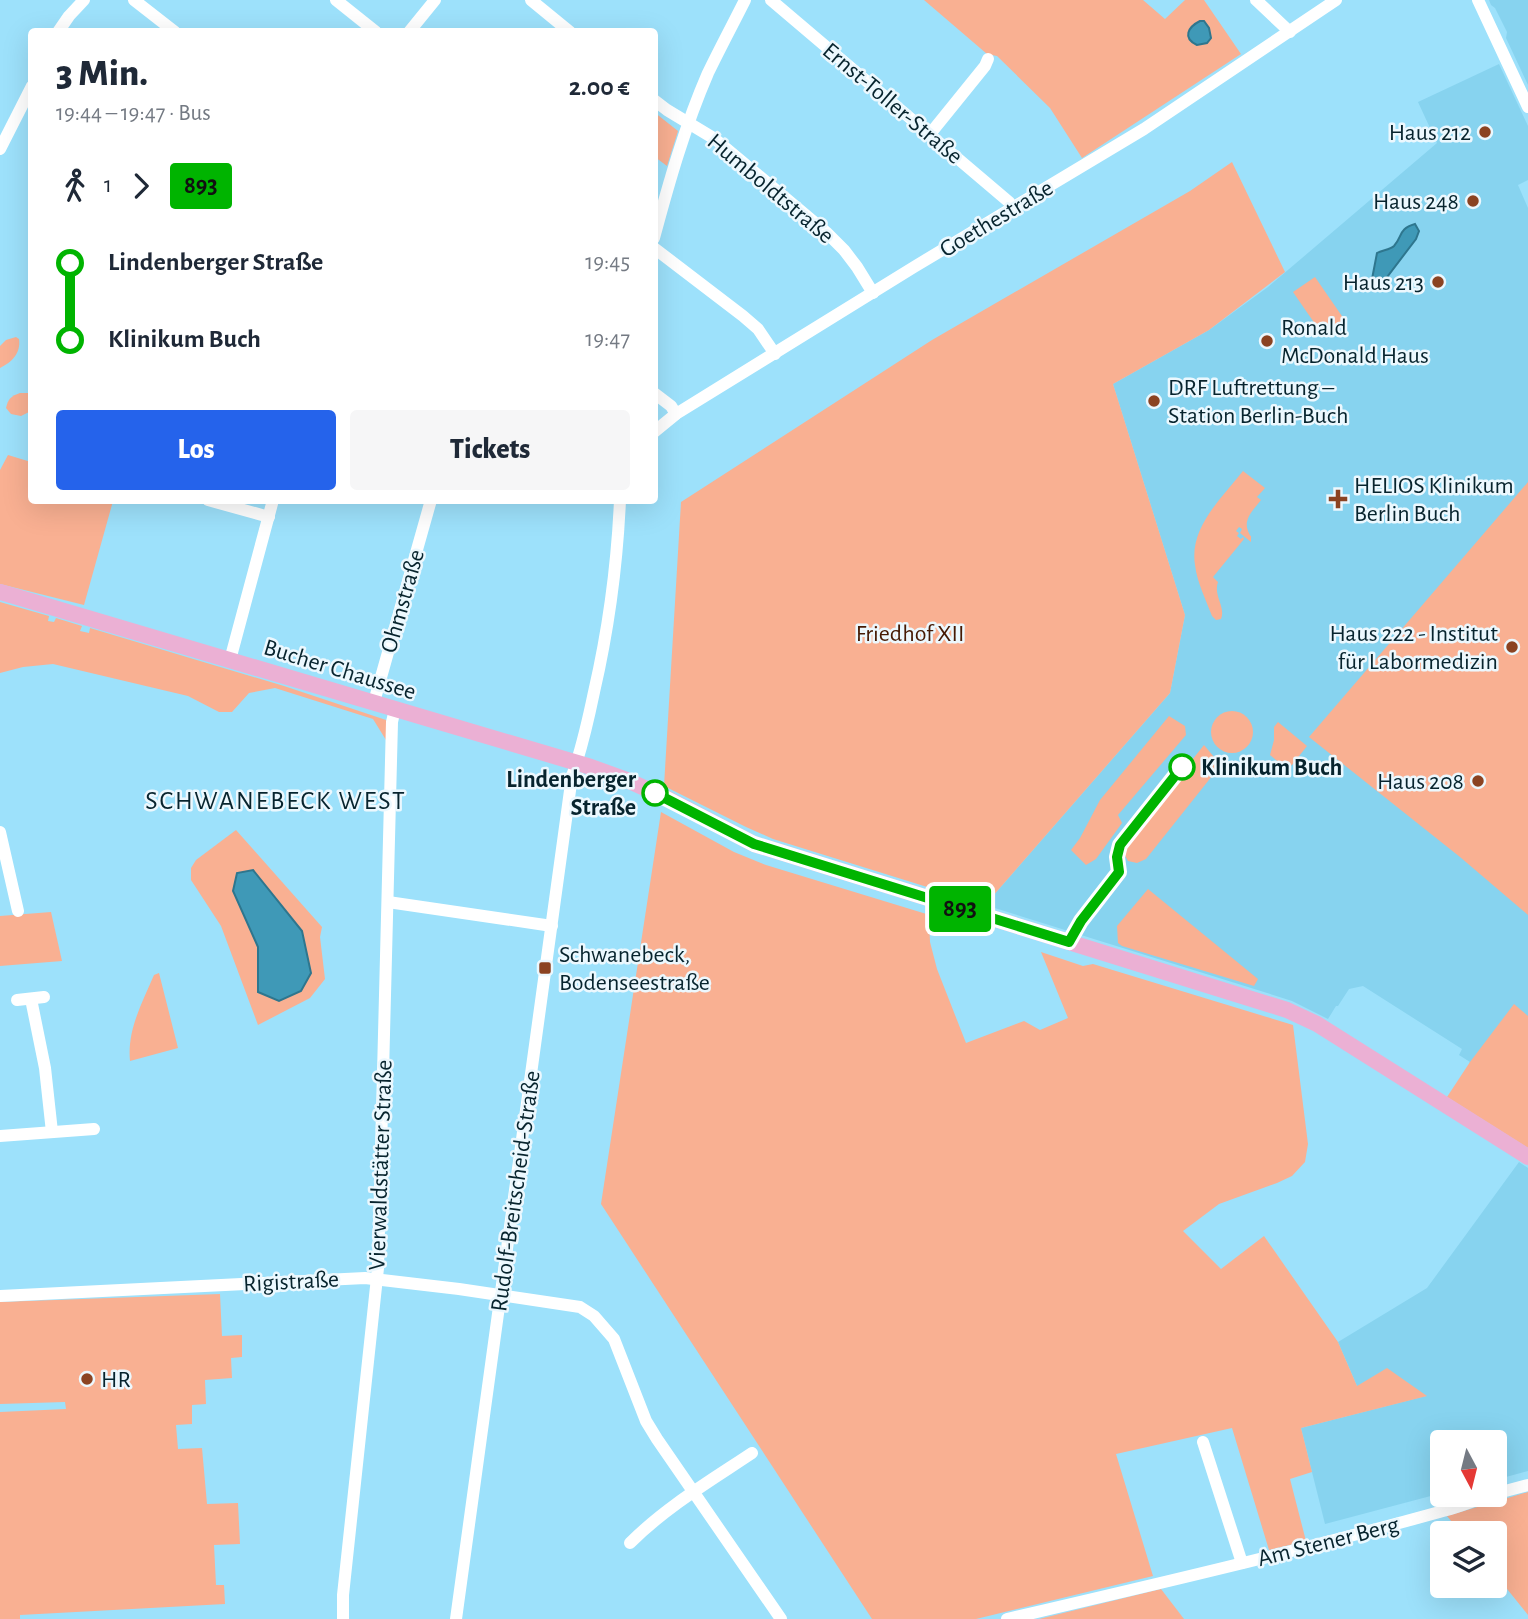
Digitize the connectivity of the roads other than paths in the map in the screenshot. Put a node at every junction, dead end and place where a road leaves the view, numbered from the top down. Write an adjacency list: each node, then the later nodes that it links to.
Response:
1 (84, 0): 11 (street)
2 (134, 0): 12 (street)
3 (336, 0): 13 (street)
4 (435, 0): 14 (street)
5 (531, 0): 15 (street)
6 (745, 0): 21 (street)
7 (771, 0): 22 (street, Ernst-Toller-Straße)
8 (1256, 0): 16 (street)
9 (1336, 0): 16 (street, Goethestraße)
10 (1478, 0): 20 (street)
11 (61, 28)
12 (170, 28)
13 (371, 28)
14 (412, 28)
15 (564, 28)
16 (1290, 32): 24 (street, Goethestraße)
17 (988, 59): 22 (street)
18 (28, 95): 23 (street)
19 (658, 103): 21 (street, Humboldtstraße)
20 (1528, 107)
21 (689, 124): 25 (street); 27 (street, Humboldtstraße)
22 (930, 134): 24 (street, Ernst-Toller-Straße)
23 (0, 149)
24 (1013, 208): 27 (street, Goethestraße)
25 (658, 225)
26 (658, 251): 28 (street)
27 (873, 293): 28 (street, Goethestraße)
28 (775, 354): 30 (street, Goethestraße)
29 (658, 396): 30 (street)
30 (676, 414): 31 (street, Goethestraße)
31 (658, 429)
32 (222, 504): 36 (street)
33 (272, 504): 36 (street)
34 (430, 504): 39 (street, Ohmstraße)
35 (621, 504): 41 (street)
36 (269, 517): 38 (street)
37 (0, 592): 38 (main road, Bucher Chaussee)
38 (230, 660): 39 (main road, Bucher Chaussee)
39 (374, 702): 40 (main road, Bucher Chaussee)
40 (395, 709): 41 (main road, Bucher Chaussee); 44 (street, Vierwaldstätter Straße)
41 (577, 763): 46 (street, Rudolf-Breitscheid-Straße); 51 (main road, Bucher Chaussee)
42 (0, 832): 43 (street)
43 (5, 876): 45 (street)
44 (388, 902): 46 (street); 52 (street, Vierwaldstätter Straße)
45 (18, 911)
46 (552, 926): 53 (street, Rudolf-Breitscheid-Straße)
47 (17, 1000): 49 (street)
48 (94, 1129): 49 (street)
49 (52, 1132): 50 (street)
50 (0, 1136)
51 (1528, 1157)
52 (377, 1279): 53 (street, Rigistraße); 54 (street, Rigistraße); 63 (street, Vierwaldstätter Straße)
53 (501, 1294): 59 (street, Rigistraße); 64 (street, Rudolf-Breitscheid-Straße)
54 (0, 1296)
55 (1202, 1442): 62 (street, Am Stener Berg)
56 (752, 1453): 59 (street)
57 (1528, 1485): 58 (street, Am Stener Berg)
58 (1507, 1491)
59 (693, 1492): 61 (street); 65 (street)
60 (1455, 1507): 62 (street, Am Stener Berg)
61 (630, 1543)
62 (1242, 1563): 66 (street, Am Stener Berg)
63 (343, 1619)
64 (456, 1619)
65 (781, 1619)
66 (1007, 1619)

